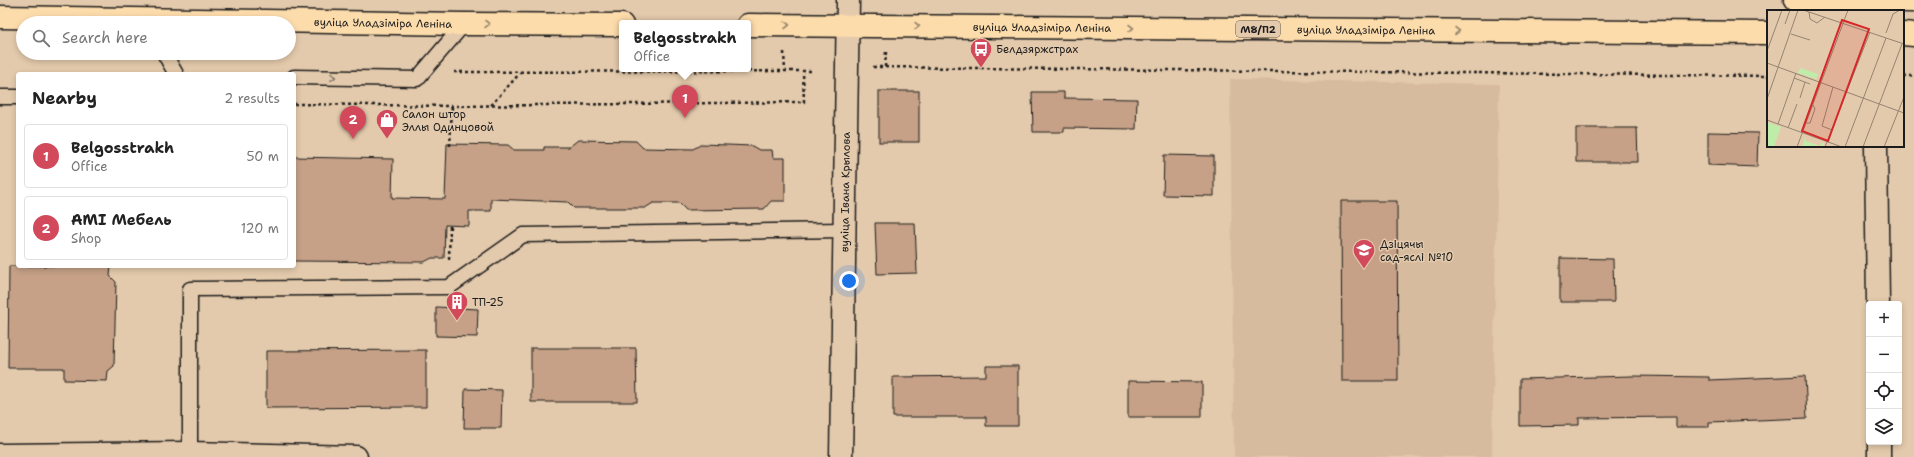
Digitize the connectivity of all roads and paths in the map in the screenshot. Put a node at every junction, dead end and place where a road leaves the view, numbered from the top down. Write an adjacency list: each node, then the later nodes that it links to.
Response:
1 (848, 0): 11 (street, вуліца Івана Крылова)
2 (1795, 0): 4 (main road)
3 (1914, 1): 4 (main road)
4 (1875, 4)
5 (0, 17): 6 (main road, вуліца Уладзіміра Леніна)
6 (16, 18)
7 (296, 23): 8 (main road, вуліца Уладзіміра Леніна)
8 (464, 24): 9 (main road, вуліца Уладзіміра Леніна, one-way to 9); 29 (lane, one-way to 8)
9 (619, 25)
10 (751, 25): 11 (main road, вуліца Уладзіміра Леніна / М8/П2, one-way to 11)
11 (847, 26): 12 (main road, вуліца Уладзіміра Леніна / М8/П2, one-way to 12); 40 (street, вуліца Івана Крылова)
12 (1767, 33)
13 (1904, 34): 14 (main road)
14 (1914, 35)
15 (886, 47): 19 (path)
16 (784, 50): 27 (path)
17 (168, 60): 24 (lane)
18 (871, 67): 19 (path)
19 (885, 67): 28 (path)
20 (803, 70): 23 (path); 27 (path); 34 (path)
21 (522, 71): 22 (path); 25 (path); 34 (path)
22 (619, 71)
23 (813, 71)
24 (175, 72)
25 (450, 72)
26 (751, 72): 27 (path)
27 (784, 72)
28 (1767, 76)
29 (296, 77)
30 (0, 97): 31 (lane)
31 (16, 97)
32 (415, 100): 35 (path)
33 (296, 104): 35 (path)
34 (491, 105): 36 (path)
35 (409, 106): 36 (path)
36 (452, 106): 37 (path)
37 (450, 146)
38 (1876, 147): 42 (street)
39 (450, 225): 41 (path)
40 (844, 230): 41 (lane); 47 (street, вуліца Івана Крылова)
41 (448, 287): 44 (lane)
42 (1878, 301)
43 (1879, 445): 48 (street)
44 (190, 453): 45 (street); 46 (street)
45 (0, 455)
46 (356, 457)
47 (841, 457)
48 (1879, 457)

